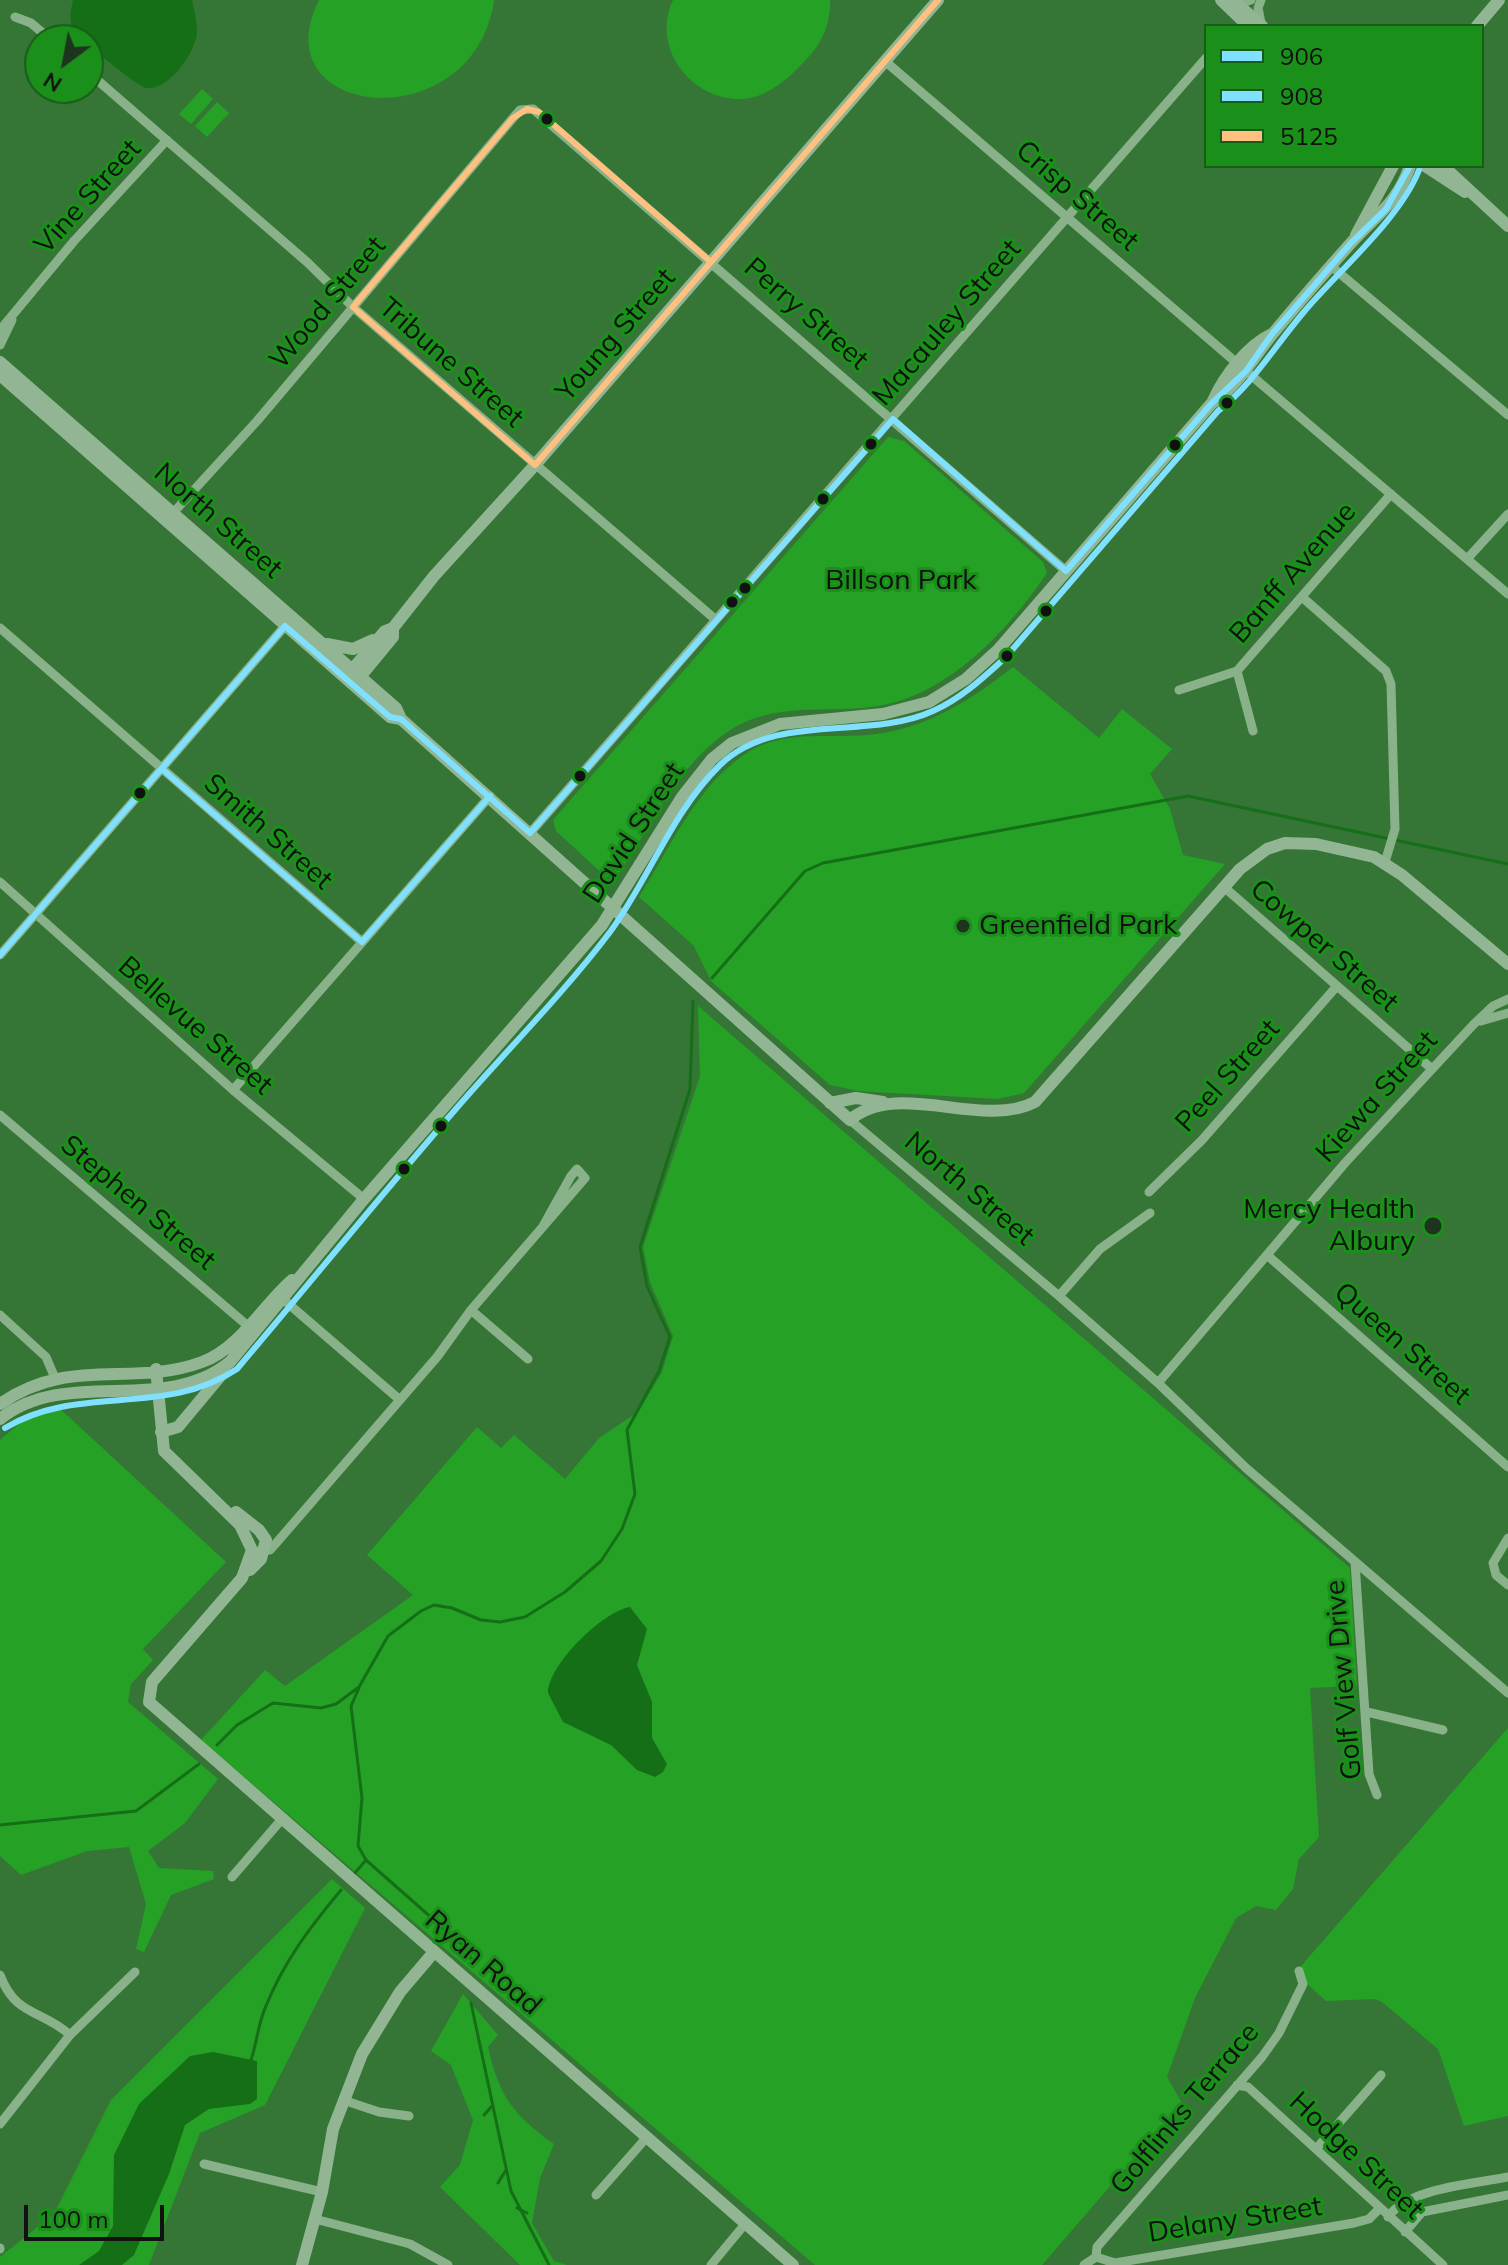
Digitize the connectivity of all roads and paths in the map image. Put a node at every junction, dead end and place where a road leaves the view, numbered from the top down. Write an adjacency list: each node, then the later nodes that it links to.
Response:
1 (938, 0): 11 (main road, Young Street)
2 (1221, 0): 8 (main road)
3 (1261, 0): 8 (street)
4 (1499, 0): 9 (main road)
5 (1241, 1): 8 (main road)
6 (15, 17): 7 (street)
7 (32, 24)
8 (1249, 24)
9 (1479, 24)
10 (1204, 60): 20 (street, Macauley Street)
11 (886, 62): 20 (street, Crisp Street); 23 (main road, Young Street)
12 (104, 86): 14 (street, Tribune Street)
13 (513, 118): 23 (street, Perry Street); 25 (street, Wood Street)
14 (167, 140): 25 (street, Tribune Street); 26 (street, Vine Street)
15 (1392, 168): 22 (main road, David Street)
16 (1409, 168): 22 (main road, David Street)
17 (1428, 168): 19 (main road)
18 (1445, 168): 19 (main road)
19 (1478, 200): 21 (main road)
20 (1069, 217): 30 (street, Crisp Street); 35 (street, Macauley Street)
21 (1506, 222)
22 (1355, 238): 24 (main road, David Street)
23 (711, 262): 35 (street, Perry Street); 36 (main road, Young Street)
24 (1331, 266): 30 (main road, David Street); 34 (street)
25 (353, 307): 36 (street, Tribune Street); 38 (street, Wood Street)
26 (12, 320): 27 (street, Vine Street); 28 (street, Vine Street)
27 (0, 330)
28 (0, 345)
29 (0, 362): 38 (main road, North Street)
30 (1242, 368): 37 (street, Crisp Street); 41 (main road, David Street)
31 (0, 375): 33 (main road, North Street)
32 (0, 387): 33 (main road)
33 (41, 412): 45 (main road, North Street)
34 (1508, 415)
35 (893, 419): 41 (street, Perry Street); 44 (street, Macauley Street)
36 (535, 465): 44 (street, Tribune Street); 47 (main road, Young Street)
37 (1391, 494): 40 (street, Crisp Street); 43 (street, Banff Avenue)
38 (173, 513): 48 (main road, North Street)
39 (1508, 514): 40 (street)
40 (1467, 559): 42 (street, Crisp Street)
41 (1066, 571): 59 (main road, David Street)
42 (1508, 594)
43 (1302, 597): 49 (street, Banff Avenue); 56 (street)
44 (716, 620): 55 (street, Macauley Street)
45 (285, 626): 50 (main road, North Street); 53 (street)
46 (0, 628): 53 (street, Smith Street)
47 (389, 629): 48 (main road); 50 (main road, Young Street)
48 (314, 637): 50 (main road, North Street)
49 (1237, 671): 51 (street); 52 (street, Banff Avenue)
50 (354, 676): 54 (main road, North Street)
51 (1179, 690)
52 (1253, 731)
53 (162, 769): 60 (street); 61 (street, Smith Street)
54 (490, 796): 55 (main road, North Street); 61 (street)
55 (530, 833): 59 (main road, North Street)
56 (1385, 862): 58 (main road); 62 (main road)
57 (0, 882): 60 (street, Bellevue Street)
58 (1224, 887): 66 (street, Cowper Street); 73 (main road)
59 (614, 908): 72 (main road, North Street); 78 (main road, David Street)
60 (36, 914): 63 (street); 71 (street, Bellevue Street)
61 (362, 942): 71 (street)
62 (1489, 951): 64 (main road); 65 (main road)
63 (0, 955)
64 (1508, 964)
65 (1508, 977)
66 (1337, 986): 70 (street, Cowper Street); 77 (street, Peel Street)
67 (1508, 999): 69 (street, Kiewa Street)
68 (1508, 1013): 69 (street, Kiewa Street)
69 (1473, 1025): 70 (street, Kiewa Street)
70 (1432, 1069): 80 (street, Kiewa Street)
71 (233, 1090): 78 (street, Bellevue Street)
72 (830, 1103): 73 (main road); 75 (main road, North Street)
73 (890, 1104): 75 (main road)
74 (0, 1115): 86 (street, Stephen Street)
75 (850, 1120): 82 (street, North Street)
76 (585, 1178): 84 (street)
77 (1149, 1192)
78 (364, 1199): 81 (main road, David Street)
79 (1150, 1213): 82 (street)
80 (1267, 1255): 91 (street, Kiewa Street); 97 (street, Queen Street)
81 (302, 1272): 83 (main road, David Street); 86 (main road, David Street)
82 (1059, 1296): 91 (street, North Street)
83 (284, 1300): 87 (main road, David Street); 93 (street)
84 (471, 1310): 88 (street); 93 (street)
85 (0, 1315): 90 (street)
86 (248, 1326): 89 (main road, David Street)
87 (235, 1358): 92 (main road, David Street); 96 (main road)
88 (528, 1359)
89 (156, 1369): 90 (main road, David Street); 92 (main road)
90 (55, 1378): 94 (main road, David Street)
91 (1158, 1383): 100 (street, North Street)
92 (158, 1389): 95 (main road, David Street); 96 (main road)
93 (400, 1400): 99 (street)
94 (0, 1404)
95 (0, 1419)
96 (161, 1432): 99 (main road)
97 (1508, 1467)
98 (1508, 1538): 101 (street)
99 (258, 1551): 106 (main road, Ryan Road)
100 (1355, 1562): 102 (street, North Street); 103 (street, Golf View Drive)
101 (1508, 1585)
102 (1508, 1693)
103 (1367, 1712): 104 (street); 105 (street, Golf View Drive)
104 (1443, 1730)
105 (1377, 1795)
106 (282, 1819): 107 (street); 108 (main road, Ryan Road)
107 (232, 1877)
108 (434, 1952): 115 (main road); 118 (main road, Ryan Road)
109 (1299, 1971): 114 (street, Golflinks Terrace)
110 (135, 1972): 112 (street)
111 (0, 1975): 112 (street)
112 (70, 2035): 117 (street)
113 (1381, 2075): 119 (street)
114 (1237, 2085): 119 (street, Hodge Street); 130 (street, Golflinks Terrace)
115 (343, 2100): 116 (street); 122 (main road)
116 (409, 2116)
117 (0, 2124)
118 (647, 2137): 123 (street); 128 (main road, Ryan Road)
119 (1316, 2149): 125 (street, Hodge Street)
120 (204, 2164): 122 (street)
121 (1508, 2177): 126 (street)
122 (322, 2192): 127 (main road)
123 (596, 2195)
124 (1508, 2195): 129 (street)
125 (1379, 2209): 126 (street, Hodge Street); 130 (street, Delany Street)
126 (1388, 2217): 129 (street, Hodge Street)
127 (315, 2219): 131 (main road); 132 (street)
128 (745, 2224): 133 (street); 134 (main road, Ryan Road)
129 (1405, 2232): 136 (street, Hodge Street)
130 (1096, 2257): 135 (street, Golflinks Terrace)
131 (302, 2265)
132 (448, 2265)
133 (711, 2265)
134 (793, 2265)
135 (1084, 2265)
136 (1443, 2265)

